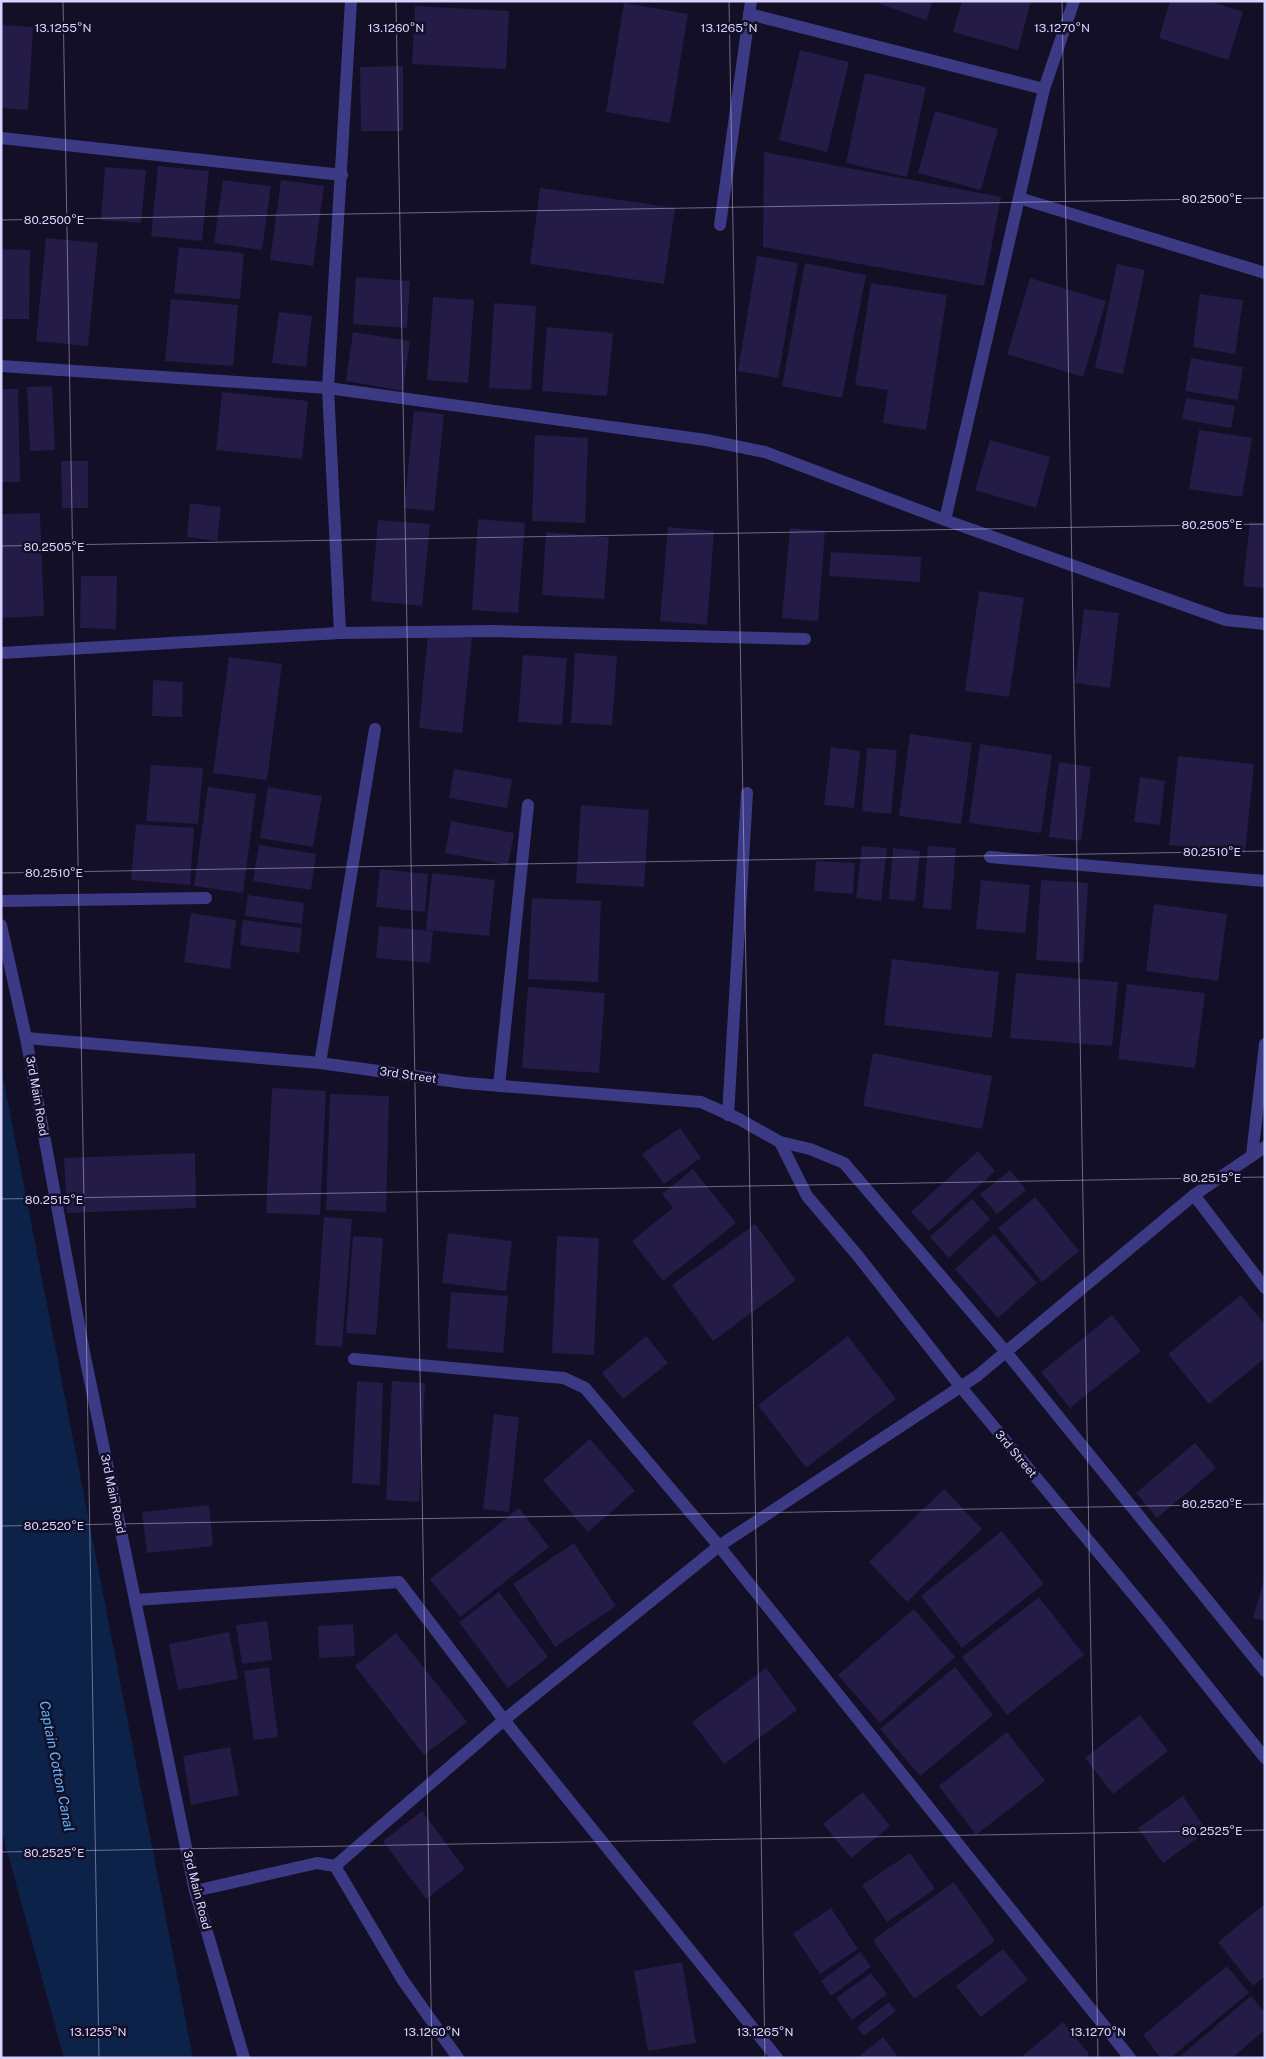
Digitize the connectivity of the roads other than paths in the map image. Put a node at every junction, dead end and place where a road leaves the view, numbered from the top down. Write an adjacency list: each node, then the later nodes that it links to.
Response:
1 (351, 1): 6 (street)
2 (1074, 1): 4 (street)
3 (750, 7): 4 (street); 8 (street)
4 (1044, 90): 7 (street)
5 (1, 138): 6 (street)
6 (342, 175): 11 (street)
7 (1019, 198): 9 (street); 12 (street)
8 (720, 225)
9 (1265, 273)
10 (1, 366): 11 (street)
11 (328, 388): 12 (street); 14 (street)
12 (945, 520): 13 (street)
13 (1265, 624)
14 (340, 633): 15 (street); 16 (street)
15 (805, 639)
16 (1, 653)
17 (375, 729): 27 (street)
18 (747, 793): 29 (street)
19 (528, 805): 28 (street)
20 (990, 857): 21 (street)
21 (1265, 881)
22 (206, 898): 23 (street)
23 (1, 901)
24 (1, 926): 25 (street, 3rd Main Road)
25 (26, 1038): 27 (street, 3rd Street); 39 (street, 3rd Main Road)
26 (1265, 1044): 32 (street)
27 (320, 1063): 28 (street, 3rd Street)
28 (499, 1086): 29 (street, 3rd Street)
29 (728, 1115): 30 (street, 3rd Street)
30 (780, 1142): 35 (street, 3rd Street); 37 (street, 3rd Street)
31 (1265, 1147): 32 (street)
32 (1252, 1155): 33 (street)
33 (1194, 1195): 34 (street); 35 (street)
34 (1265, 1288)
35 (1006, 1352): 37 (street); 40 (street, 3rd Street)
36 (354, 1359): 38 (street)
37 (960, 1386): 38 (street); 42 (street, 3rd Street)
38 (719, 1546): 41 (street); 48 (street)
39 (135, 1600): 41 (street); 44 (street, 3rd Main Road)
40 (1265, 1671)
41 (504, 1720): 43 (street); 47 (street)
42 (1265, 1758)
43 (335, 1866): 44 (street); 46 (street)
44 (195, 1891): 45 (street, 3rd Main Road)
45 (244, 2058)
46 (458, 2058)
47 (777, 2058)
48 (1130, 2058)

